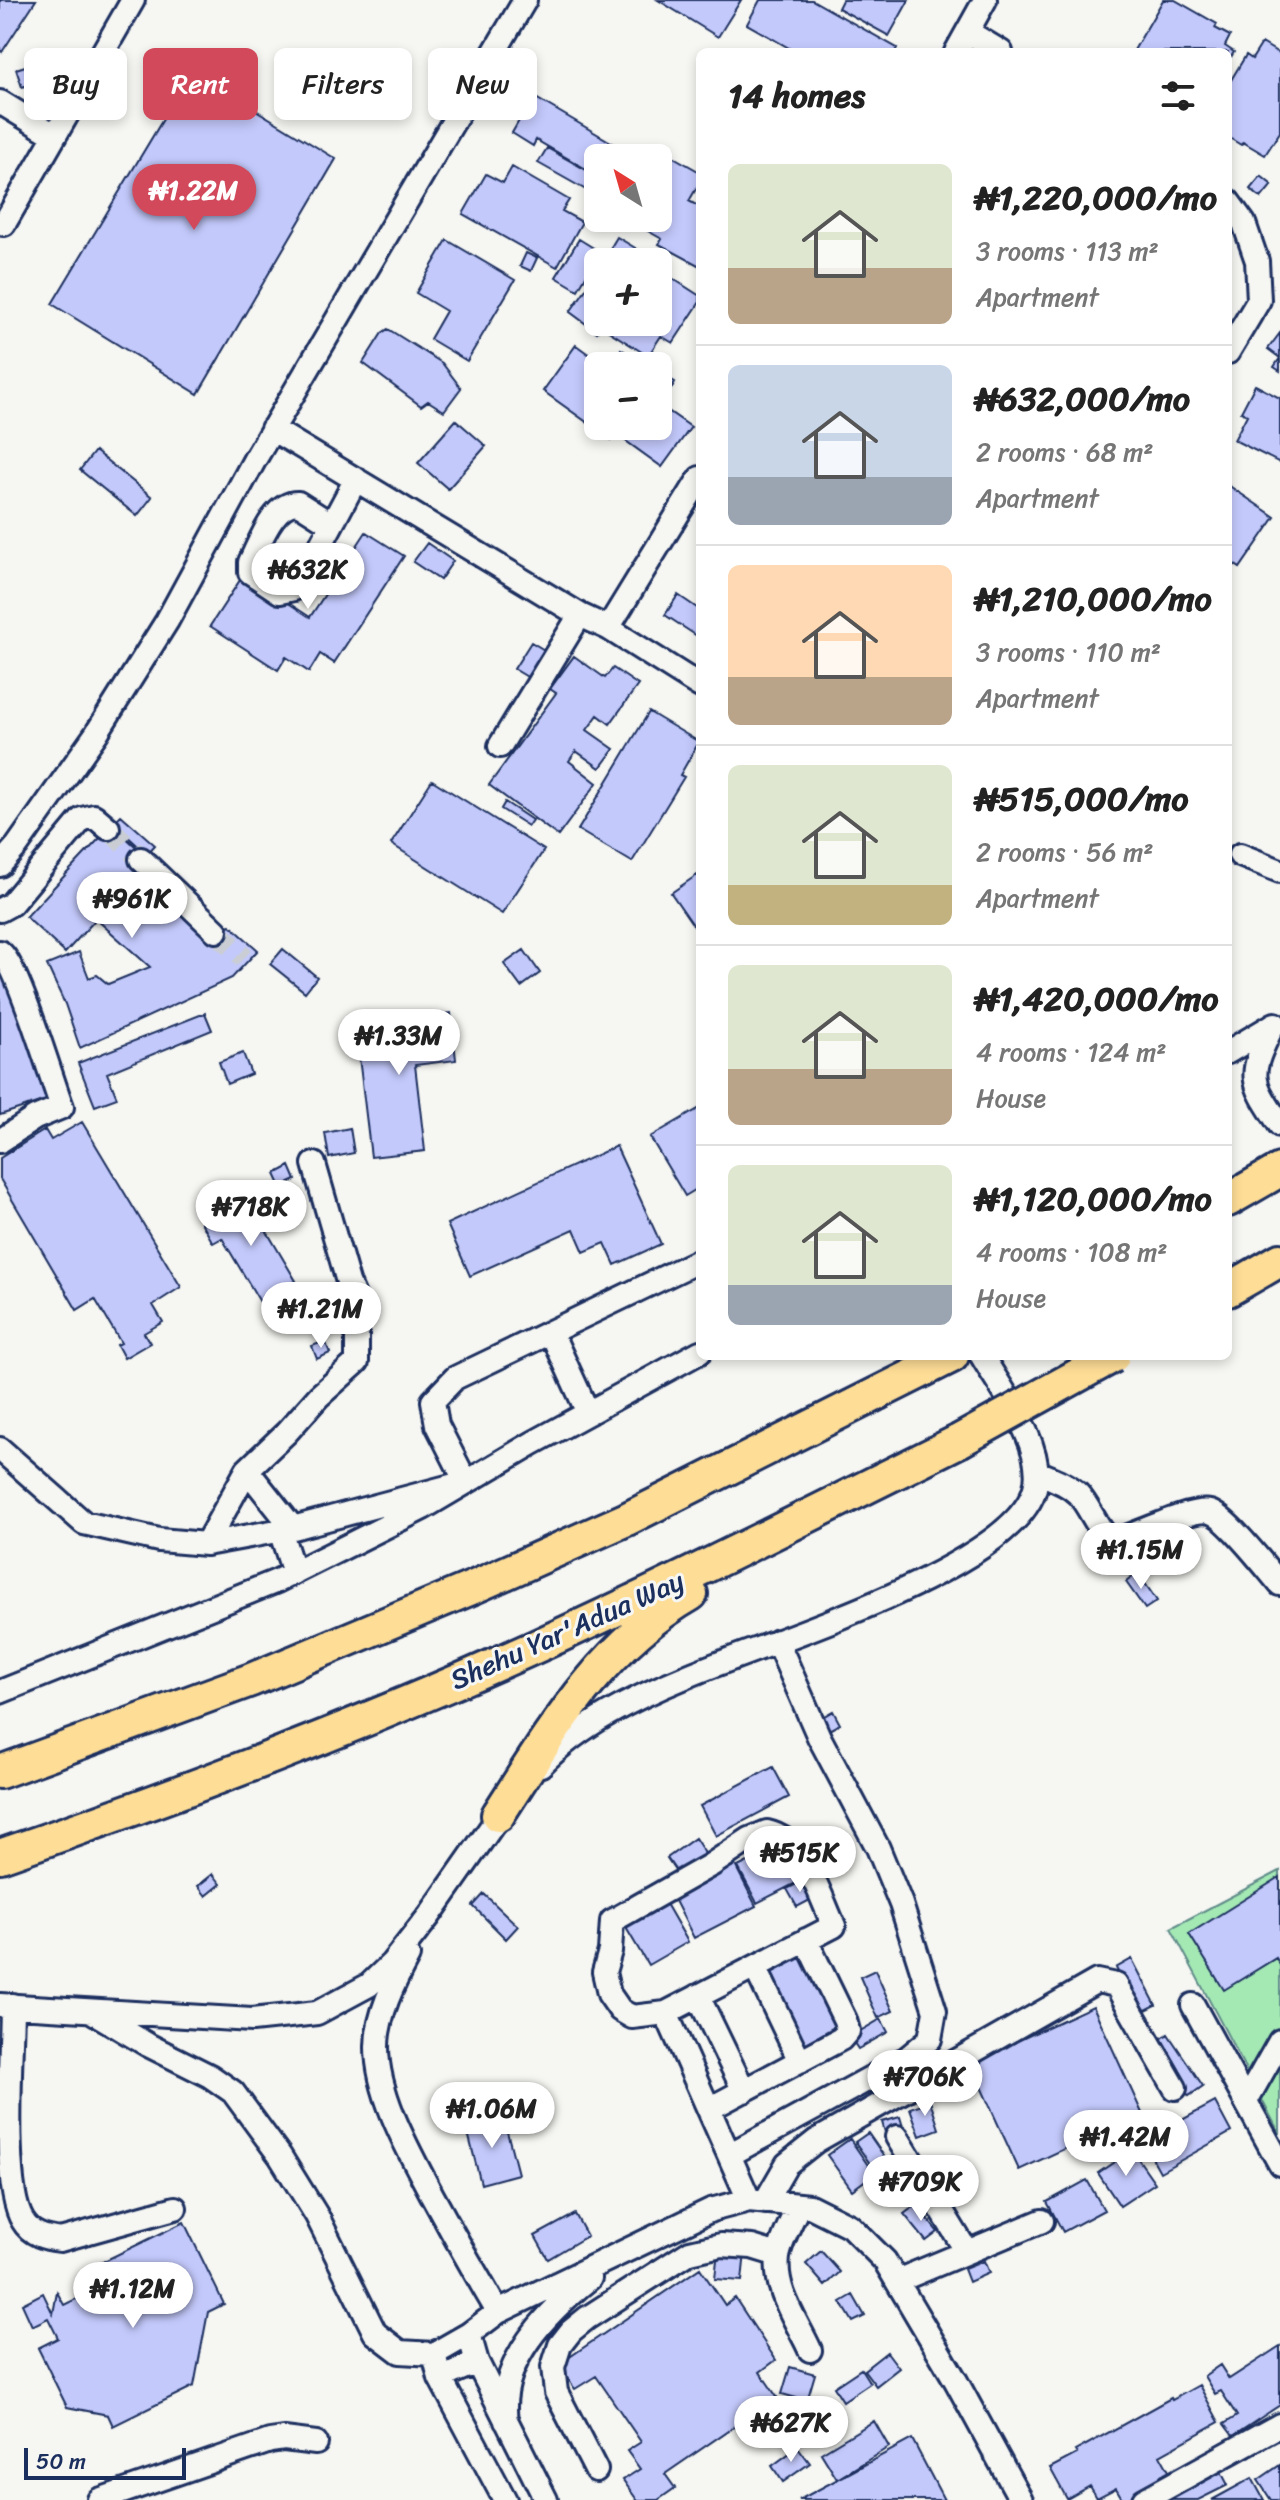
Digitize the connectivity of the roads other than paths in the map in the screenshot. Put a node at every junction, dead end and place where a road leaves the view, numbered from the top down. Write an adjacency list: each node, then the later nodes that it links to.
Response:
1 (133, 0): 8 (street)
2 (525, 0): 12 (street)
3 (985, 0): 4 (street)
4 (968, 32): 5 (street); 6 (street)
5 (958, 48)
6 (994, 48)
7 (0, 102): 8 (street)
8 (54, 135): 10 (street)
9 (1232, 206): 11 (street)
10 (4, 224)
11 (1232, 345)
12 (272, 429): 13 (street); 23 (street)
13 (356, 479): 15 (street); 16 (street)
14 (696, 485): 17 (street)
15 (331, 524)
16 (580, 615): 17 (street); 19 (street)
17 (608, 628): 18 (street)
18 (696, 683)
19 (500, 746)
20 (108, 828): 25 (street)
21 (1240, 855): 24 (street)
22 (141, 859): 26 (street)
23 (0, 865)
24 (1280, 871)
25 (0, 910)
26 (216, 931)
27 (0, 952): 31 (street)
28 (1276, 1023): 29 (street); 30 (street)
29 (1232, 1050)
30 (1280, 1125)
31 (0, 1141)
32 (314, 1164): 45 (street)
33 (1280, 1170): 34 (highway)
34 (1232, 1198)
35 (1280, 1260): 37 (highway)
36 (696, 1262): 38 (street)
37 (1232, 1288)
38 (551, 1332): 43 (street); 47 (street)
39 (696, 1354): 43 (street)
40 (945, 1360): 55 (highway)
41 (984, 1360): 46 (street)
42 (1106, 1360): 48 (highway, Shehu Yar'Adua Way, bridge)
43 (588, 1413): 47 (street)
44 (0, 1449): 50 (street)
45 (247, 1470): 49 (street); 50 (street)
46 (1037, 1472): 52 (street); 53 (street)
47 (466, 1482): 49 (street); 51 (street)
48 (845, 1498): 56 (highway); 57 (highway, Shehu Yar'Adua Way)
49 (286, 1529): 50 (street); 51 (street)
50 (206, 1544)
51 (294, 1573): 54 (street)
52 (1280, 1584)
53 (777, 1641): 56 (street); 73 (street)
54 (0, 1692)
55 (0, 1772)
56 (498, 1815): 58 (street)
57 (0, 1856)
58 (429, 1916): 64 (street); 83 (street)
59 (806, 1940): 60 (street); 65 (street); 67 (street)
60 (755, 1967): 61 (street); 67 (street)
61 (698, 1996): 65 (street); 69 (street)
62 (6, 2005): 64 (street); 77 (street)
63 (1193, 2005): 70 (street)
64 (90, 2010): 86 (street)
65 (666, 2013): 71 (street)
66 (1280, 2041): 70 (street)
67 (800, 2061): 69 (street)
68 (1175, 2088): 75 (street)
69 (744, 2091): 71 (street)
70 (1246, 2101): 74 (street)
71 (709, 2109): 73 (street)
72 (897, 2137): 79 (street)
73 (729, 2155): 75 (street)
74 (1280, 2164)
75 (757, 2201): 76 (street); 81 (street)
76 (799, 2205): 80 (street); 82 (street)
77 (175, 2208)
78 (1042, 2221): 79 (street)
79 (967, 2252): 82 (street)
80 (778, 2255): 85 (street); 92 (street)
81 (617, 2256): 83 (street); 89 (street)
82 (897, 2281): 96 (street)
83 (498, 2312): 84 (street)
84 (469, 2334): 86 (street); 87 (street)
85 (810, 2350)
86 (434, 2354): 88 (street)
87 (477, 2362): 88 (street); 89 (street)
88 (440, 2378): 94 (street)
89 (506, 2421): 95 (street)
90 (1280, 2425): 97 (street)
91 (316, 2443): 93 (street)
92 (596, 2470)
93 (99, 2500)
94 (505, 2500)
95 (546, 2500)
96 (1021, 2500)
97 (1144, 2500)

